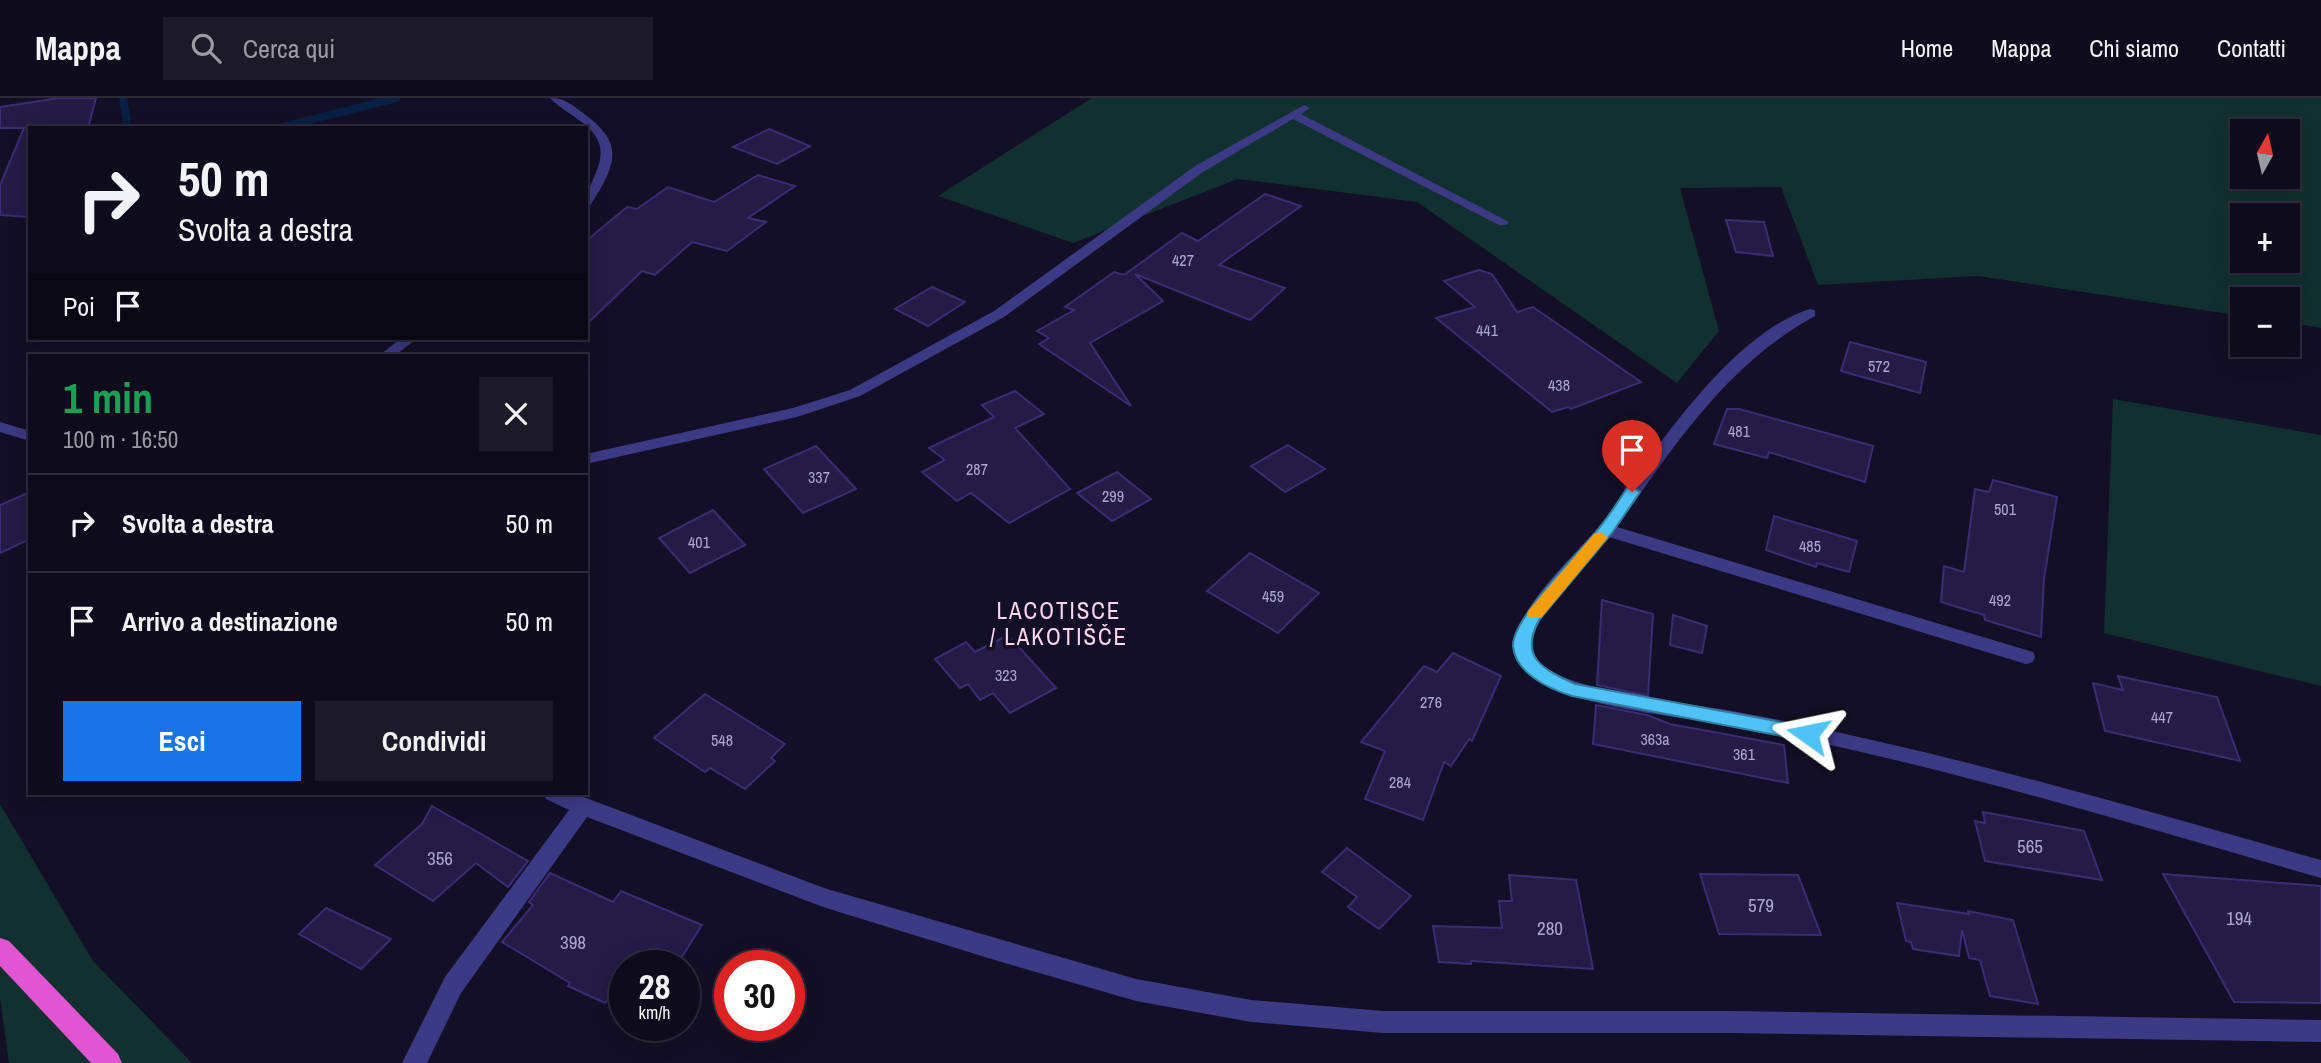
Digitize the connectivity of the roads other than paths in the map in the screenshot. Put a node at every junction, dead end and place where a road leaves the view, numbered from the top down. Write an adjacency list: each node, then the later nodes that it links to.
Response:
1 (555, 98): 2 (street)
2 (588, 199)
3 (1503, 222): 9 (street)
4 (1810, 313): 10 (street)
5 (407, 340): 6 (street)
6 (388, 354)
7 (0, 427): 8 (street)
8 (28, 435)
9 (588, 459)
10 (1607, 530): 11 (street); 14 (street)
11 (2026, 657)
12 (556, 795): 13 (street)
13 (583, 807): 16 (street); 18 (street)
14 (2321, 869)
15 (0, 949): 17 (highway)
16 (2321, 1031)
17 (109, 1063)
18 (414, 1063)

